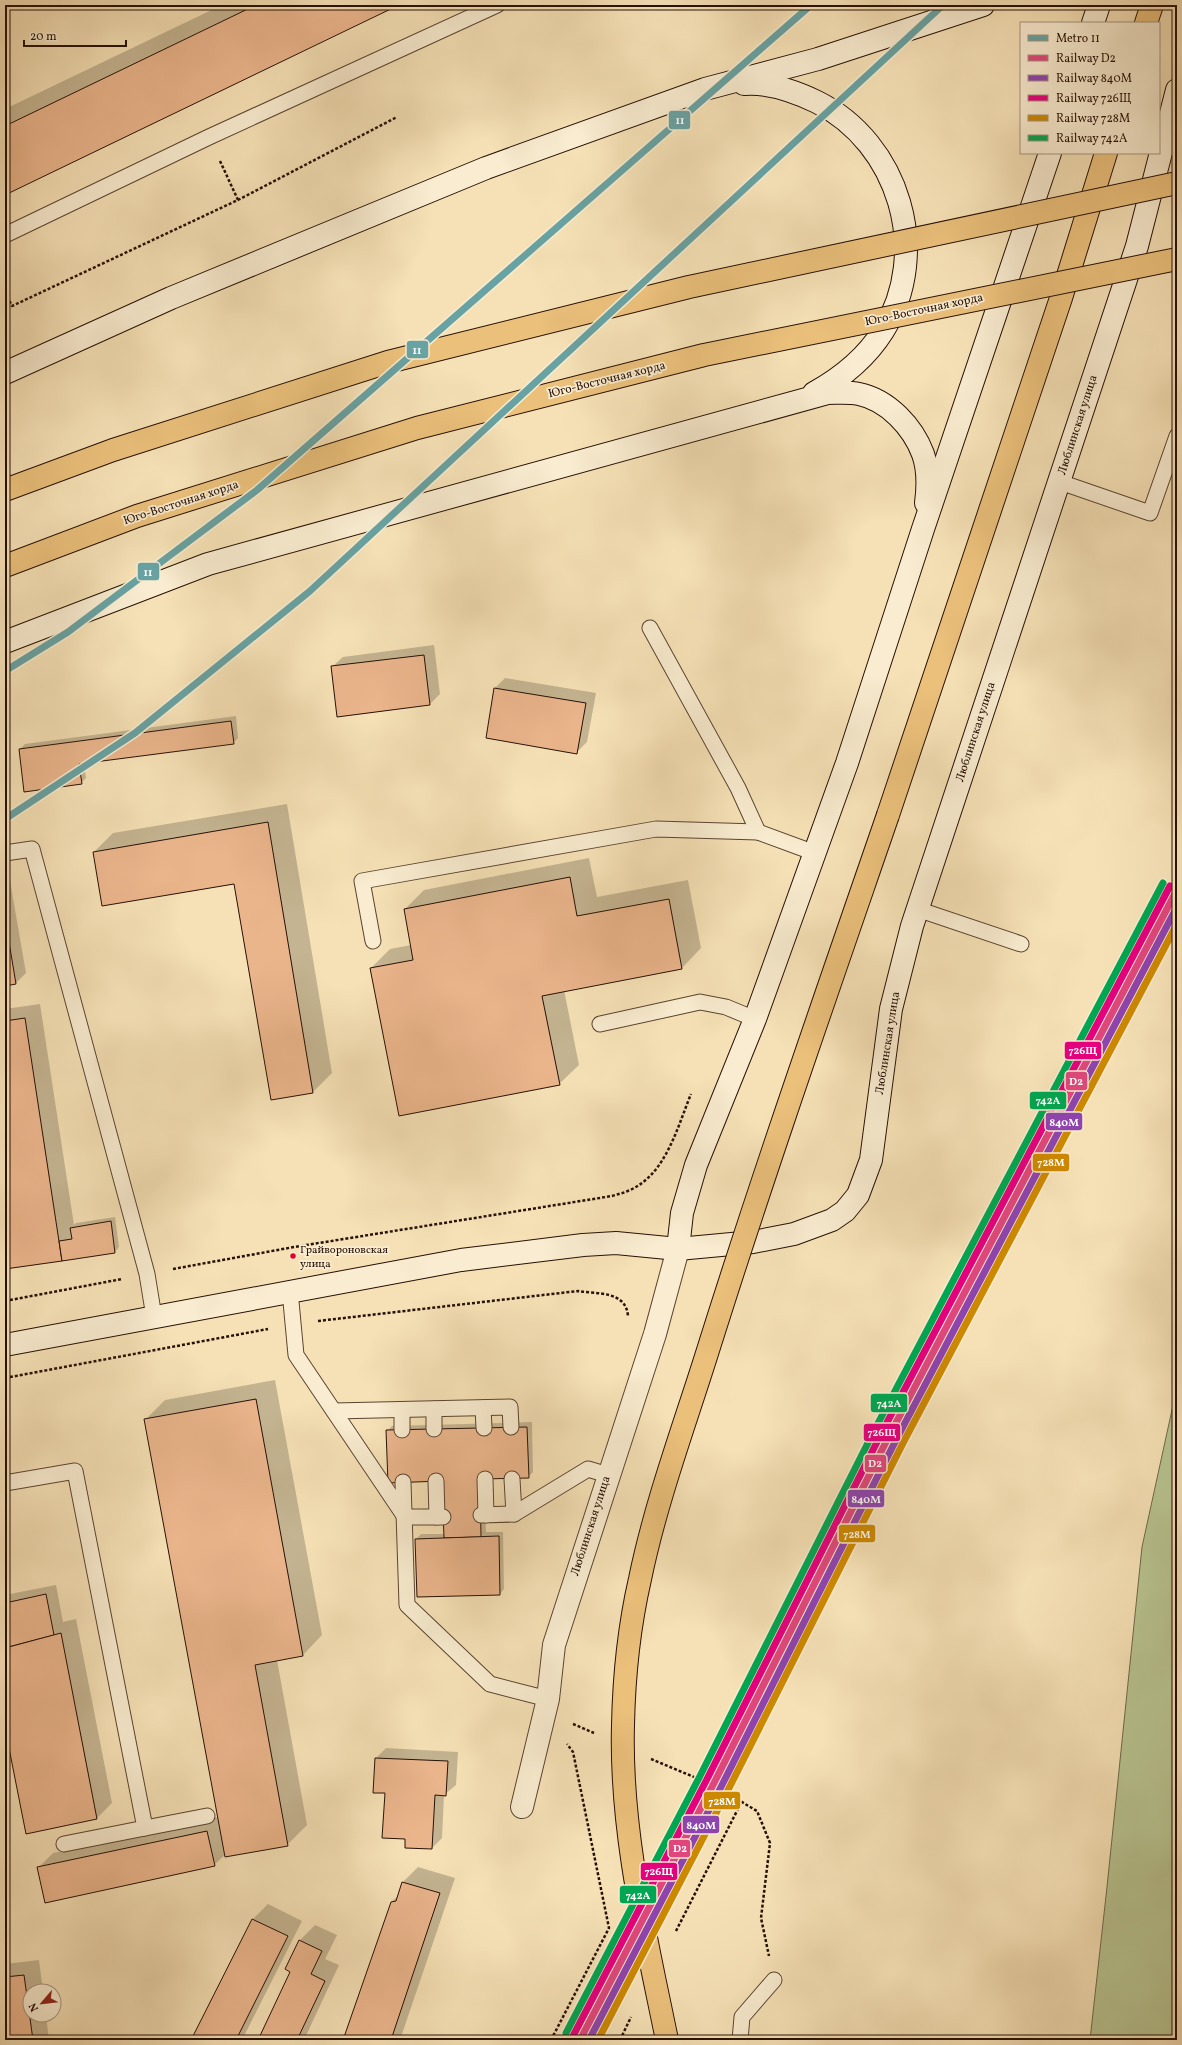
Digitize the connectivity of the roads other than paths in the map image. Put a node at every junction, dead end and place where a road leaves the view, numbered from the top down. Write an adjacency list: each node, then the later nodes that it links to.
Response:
1 (497, 5): 12 (lane)
2 (983, 5): 7 (main road)
3 (1099, 5): 5 (main road)
4 (1152, 5): 6 (main road)
5 (1093, 22)
6 (1146, 22)
7 (704, 89): 14 (main road); 15 (main road)
8 (1177, 90): 17 (main road, Люблинская улица)
9 (1050, 154): 19 (main road)
10 (1106, 154): 57 (main road, bridge)
11 (1177, 183): 18 (main road, bridge)
12 (5, 235)
13 (1177, 259): 20 (main road, Юго-Восточная хорда, bridge)
14 (5, 373)
15 (801, 401): 19 (main road); 22 (main road)
16 (1177, 436): 17 (lane)
17 (1060, 482): 26 (main road, Люблинская улица)
18 (5, 490)
19 (923, 528): 24 (main road, Люблинская улица)
20 (5, 566)
21 (650, 628): 23 (lane)
22 (5, 642)
23 (758, 832): 24 (lane); 27 (lane)
24 (815, 853): 29 (main road, Люблинская улица)
25 (5, 854): 33 (lane)
26 (917, 909): 28 (lane); 31 (main road, Люблинская улица)
27 (373, 941)
28 (1021, 944)
29 (754, 1019): 30 (lane); 31 (main road, Люблинская улица)
30 (600, 1024)
31 (678, 1249): 32 (main road); 43 (main road, Люблинская улица)
32 (290, 1291): 33 (main road); 38 (lane)
33 (154, 1317): 34 (main road)
34 (5, 1344)
35 (483, 1408): 36 (lane); 39 (lane); 40 (lane)
36 (434, 1409): 37 (lane); 41 (lane)
37 (402, 1410): 38 (lane); 42 (lane)
38 (334, 1411): 50 (lane)
39 (511, 1427)
40 (484, 1428)
41 (434, 1429)
42 (402, 1430)
43 (608, 1475): 49 (lane); 51 (main road, Люблинская улица)
44 (486, 1479): 49 (lane)
45 (512, 1479): 49 (lane)
46 (436, 1481): 50 (lane)
47 (403, 1482): 50 (lane)
48 (5, 1483): 54 (lane)
49 (514, 1514)
50 (405, 1517): 51 (lane)
51 (547, 1706): 52 (main road, Люблинская улица)
52 (522, 1807)
53 (207, 1816): 54 (lane)
54 (145, 1828): 55 (lane)
55 (64, 1844)
56 (774, 1980): 58 (lane)
57 (667, 2040)
58 (740, 2040)

